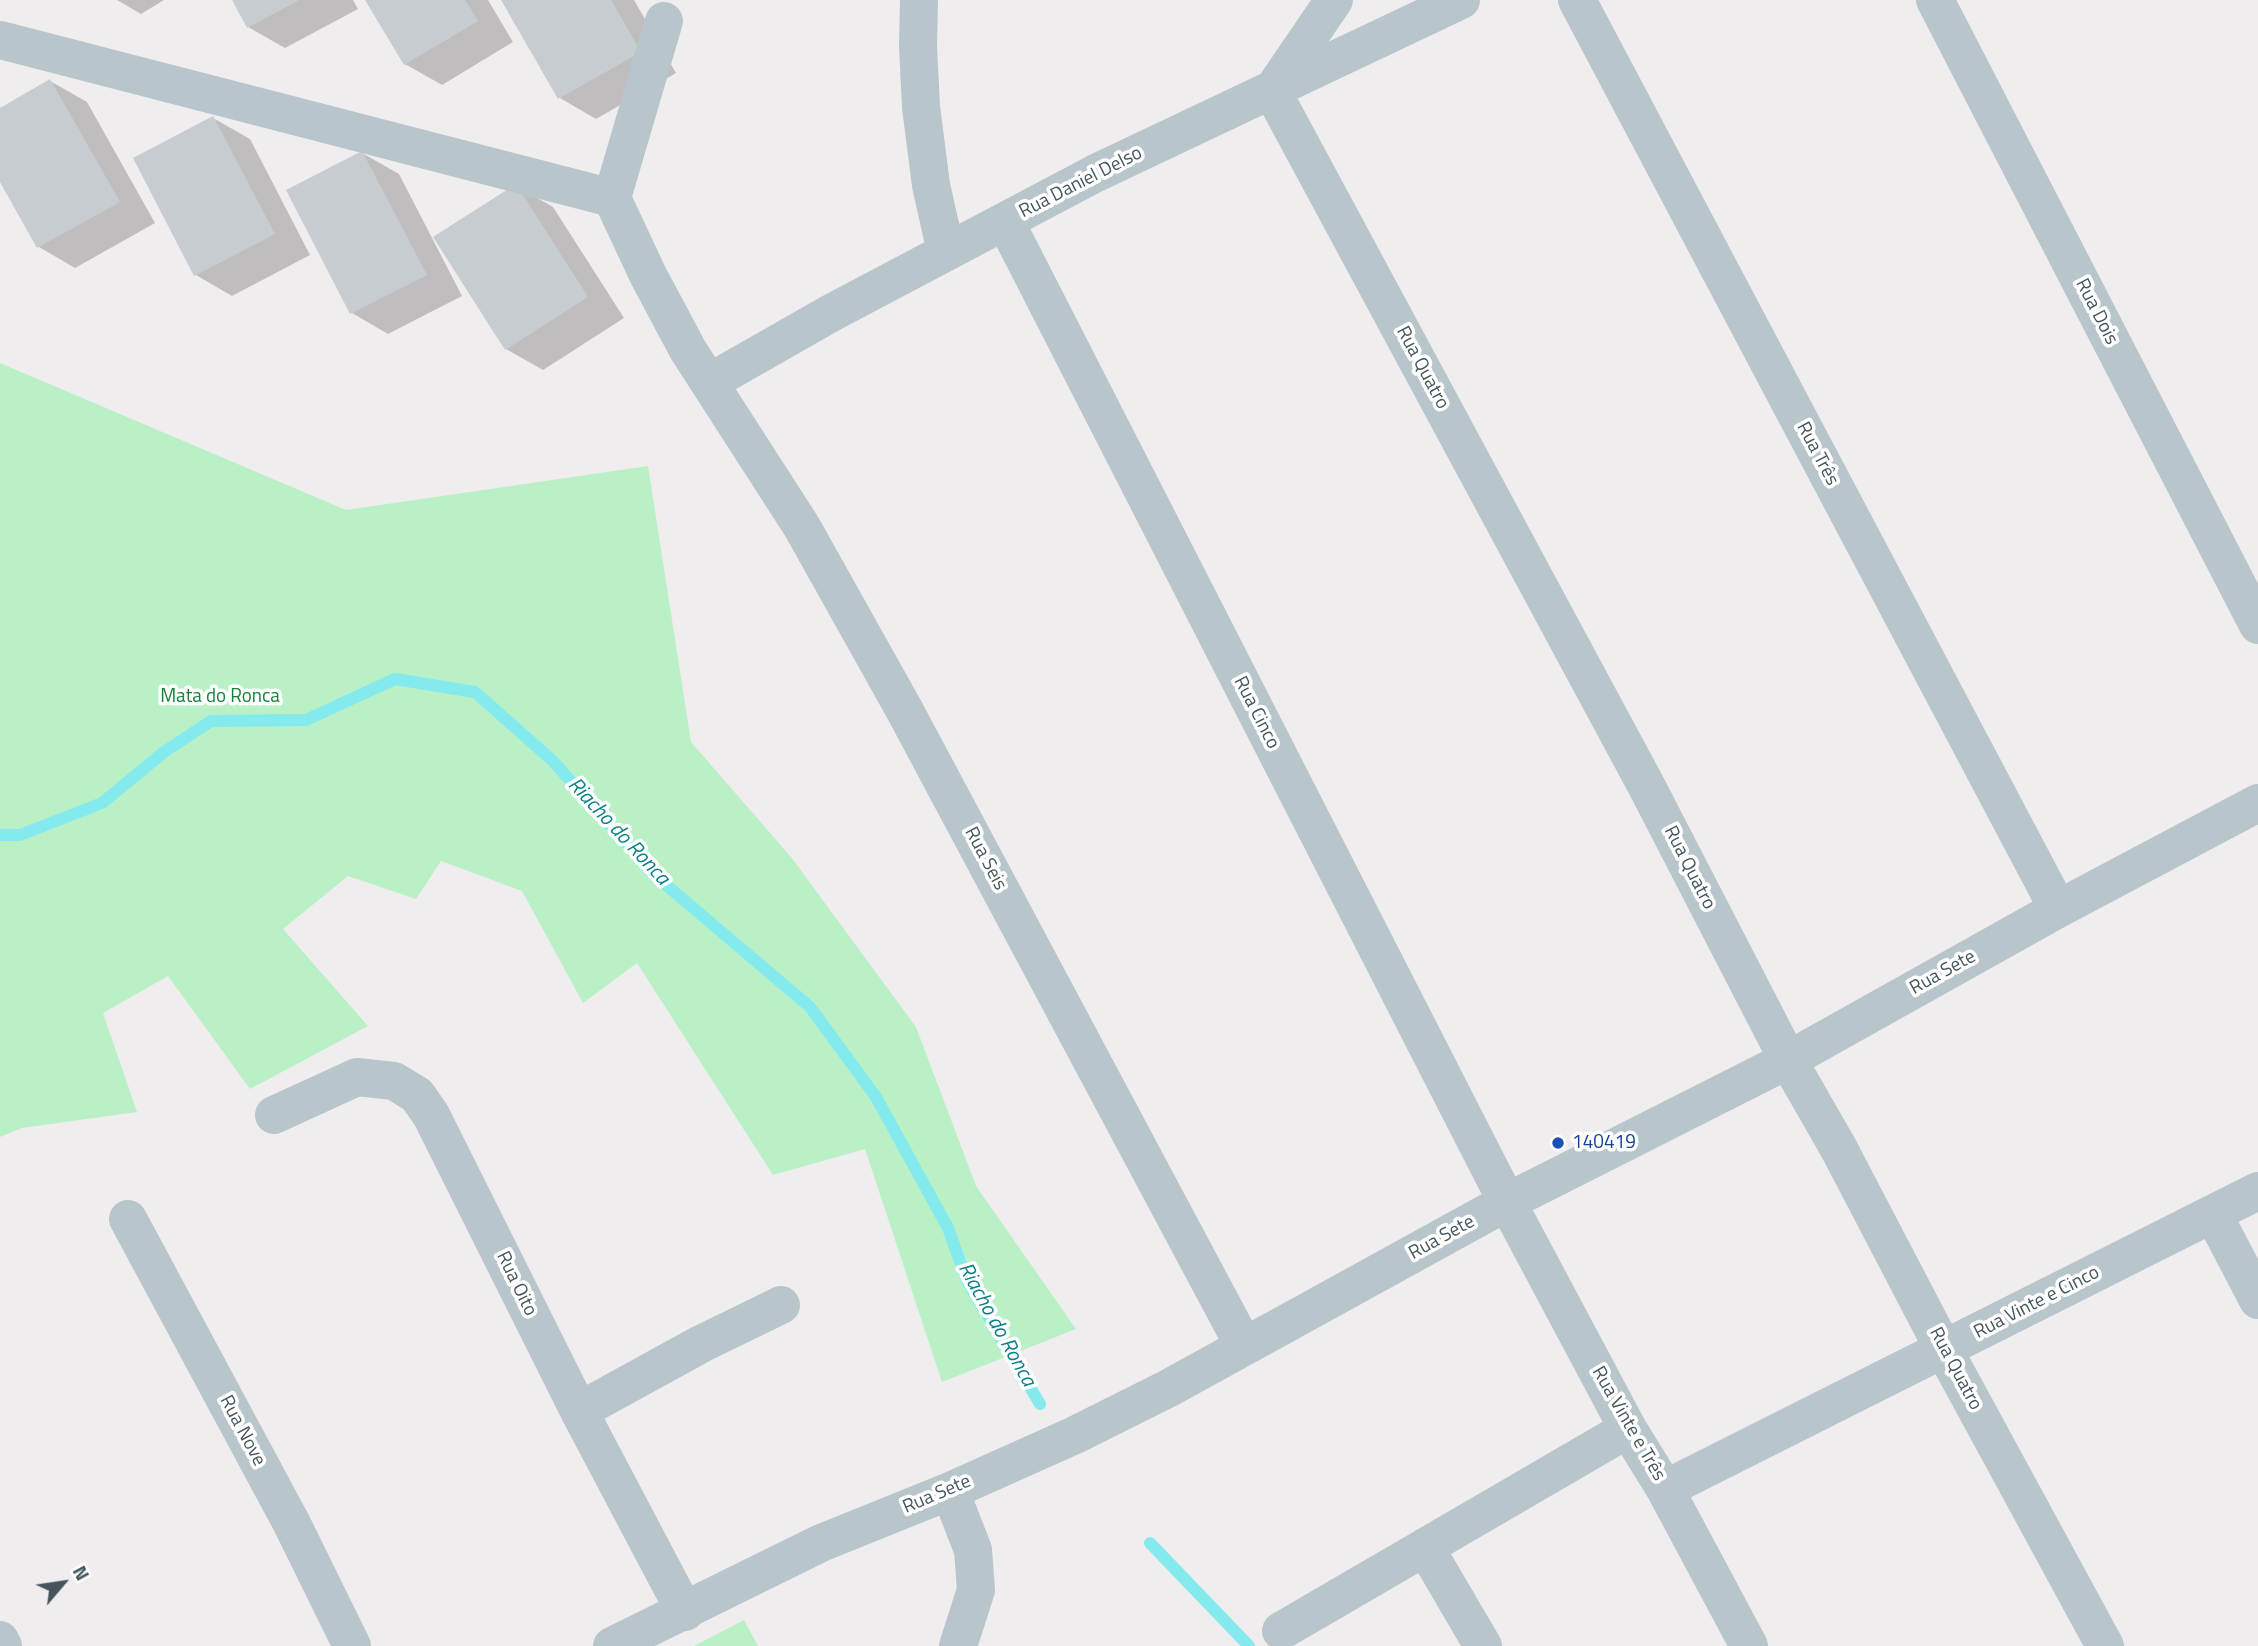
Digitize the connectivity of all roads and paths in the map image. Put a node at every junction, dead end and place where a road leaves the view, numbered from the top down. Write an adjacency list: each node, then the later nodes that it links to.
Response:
1 (919, 0): 11 (street)
2 (1334, 0): 8 (street)
3 (1461, 0): 8 (street, Rua Daniel Delso)
4 (1577, 0): 15 (street, Rua Três)
5 (1935, 0): 13 (street, Rua Dois)
6 (664, 21): 9 (street)
7 (0, 40): 9 (street)
8 (1272, 91): 10 (street, Rua Daniel Delso); 16 (street, Rua Quatro)
9 (612, 198): 12 (street, Rua Seis)
10 (1006, 223): 11 (street, Rua Daniel Delso); 19 (street, Rua Cinco)
11 (946, 252): 12 (street, Rua Daniel Delso)
12 (710, 382): 24 (street, Rua Seis)
13 (2258, 625)
14 (2258, 803): 15 (street, Rua Sete)
15 (2058, 909): 16 (street, Rua Sete)
16 (1788, 1060): 19 (street, Rua Sete); 25 (street, Rua Quatro)
17 (274, 1115): 26 (street, Rua Oito)
18 (2258, 1191): 20 (street, Rua Vinte e Cinco)
19 (1507, 1202): 24 (street, Rua Sete); 27 (street, Rua Vinte e Três)
20 (2213, 1214): 22 (street); 25 (street, Rua Vinte e Cinco)
21 (128, 1219): 35 (street, Rua Nove)
22 (2258, 1300)
23 (781, 1305): 26 (street)
24 (1244, 1346): 29 (street, Rua Sete)
25 (1944, 1350): 28 (street, Rua Vinte e Cinco); 40 (street, Rua Quatro)
26 (579, 1411): 31 (street, Rua Oito)
27 (1628, 1429): 28 (street, Rua Vinte e Três); 30 (street)
28 (1665, 1489): 39 (street, Rua Vinte e Três)
29 (950, 1491): 31 (street, Rua Sete); 37 (street)
30 (1425, 1547): 32 (street); 38 (street)
31 (685, 1612): 36 (street, Rua Sete)
32 (1282, 1631)
33 (0, 1640): 34 (street)
34 (3, 1646)
35 (352, 1646)
36 (612, 1646)
37 (958, 1646)
38 (1483, 1646)
39 (1749, 1646)
40 (2105, 1646)

